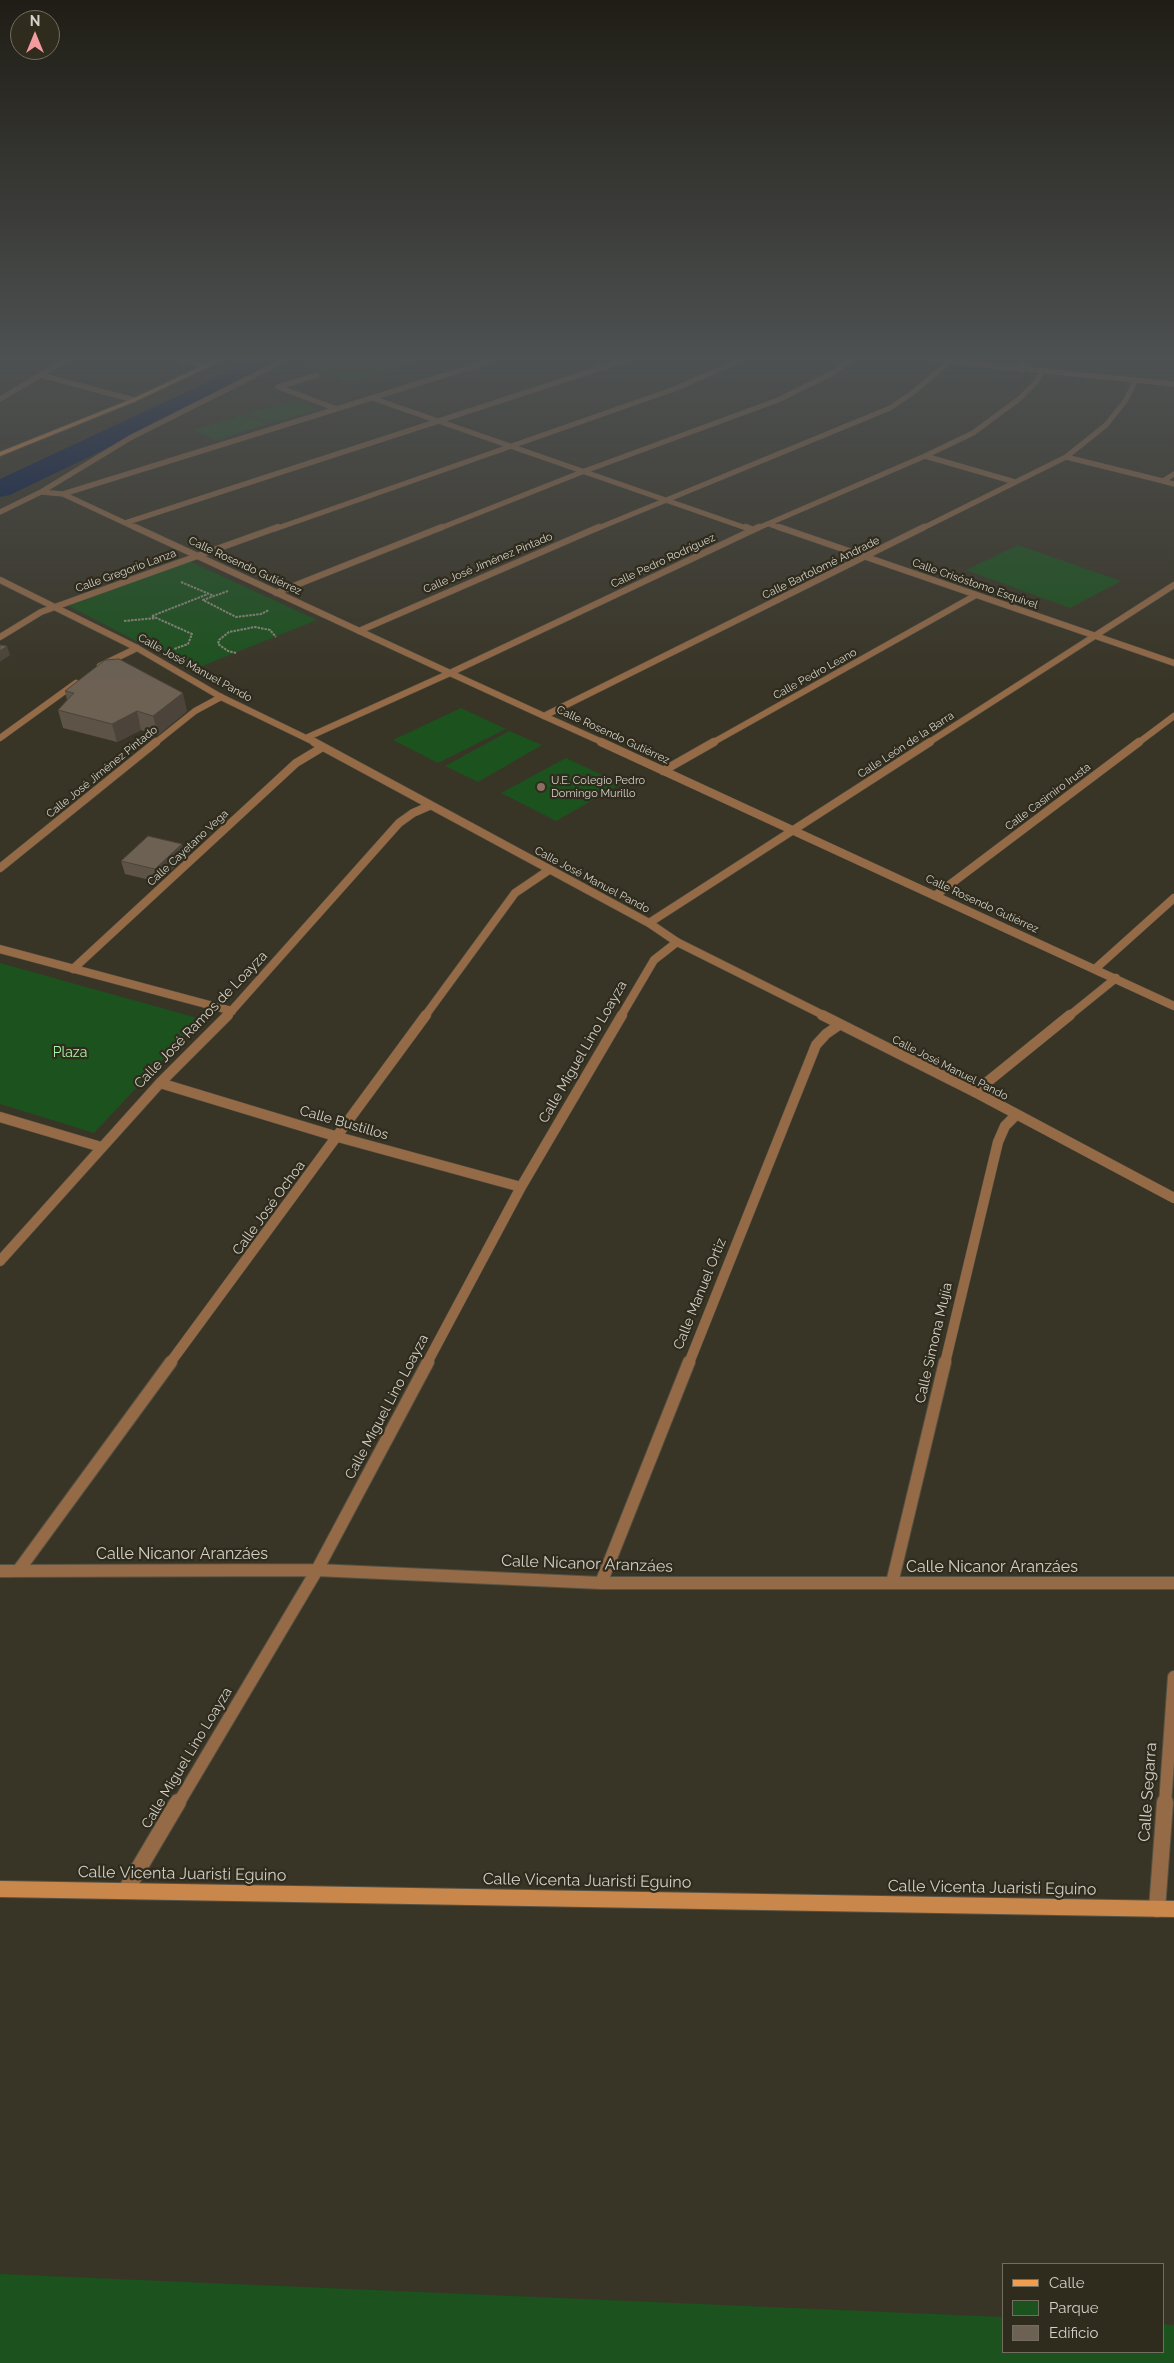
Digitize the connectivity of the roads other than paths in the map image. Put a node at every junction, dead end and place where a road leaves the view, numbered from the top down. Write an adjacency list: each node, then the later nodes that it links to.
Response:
1 (76, 469): 17 (street)
2 (142, 469): 18 (street)
3 (290, 469): 21 (street)
4 (441, 469): 24 (street, Calle Gregorio Lanza)
5 (574, 469): 12 (street)
6 (589, 469): 12 (street)
7 (739, 469): 19 (street, Calle José Jiménez Pintado)
8 (895, 469): 22 (street, Calle Pedro Rodríguez)
9 (971, 469): 15 (street)
10 (1041, 469): 15 (street, Calle Bartolomé Andrade)
11 (1115, 469): 14 (street)
12 (582, 472): 19 (street); 28 (street)
13 (1174, 474): 14 (street)
14 (1162, 481): 16 (street)
15 (1015, 482): 25 (street, Calle Bartolomé Andrade)
16 (1174, 484)
17 (41, 492): 18 (street, Calle Rosendo Gutiérrez); 20 (street)
18 (62, 494): 21 (street, Calle Rosendo Gutiérrez)
19 (663, 500): 23 (street); 31 (street, Calle José Jiménez Pintado)
20 (0, 512)
21 (125, 523): 24 (street, Calle Rosendo Gutiérrez)
22 (769, 524): 23 (street, Calle Pedro Rodríguez); 25 (street, Calle Crisóstomo Esquivel)
23 (753, 530): 37 (street, Calle Pedro Rodríguez)
24 (197, 556): 28 (street, Calle Rosendo Gutiérrez); 30 (street, Calle Gregorio Lanza)
25 (866, 557): 29 (street, Calle Crisóstomo Esquivel); 40 (street, Calle Bartolomé Andrade)
26 (0, 580): 30 (street, Calle José Manuel Pando)
27 (1174, 584): 33 (street, Calle León de la Barra)
28 (276, 593): 31 (street, Calle Rosendo Gutiérrez)
29 (976, 595): 33 (street, Calle Crisóstomo Esquivel); 45 (street, Calle Pedro Leano)
30 (52, 608): 32 (street, Calle Gregorio Lanza); 34 (street, Calle José Manuel Pando)
31 (359, 630): 37 (street, Calle Rosendo Gutiérrez)
32 (0, 636)
33 (1096, 636): 35 (street, Calle Crisóstomo Esquivel); 47 (street, Calle León de la Barra)
34 (137, 648): 36 (street); 39 (street, Calle José Manuel Pando)
35 (1174, 663)
36 (96, 669)
37 (450, 673): 40 (street, Calle Rosendo Gutiérrez); 43 (street, Calle Pedro Rodríguez)
38 (80, 680): 42 (street)
39 (221, 697): 43 (street, Calle José Manuel Pando); 48 (street, Calle José Jiménez Pintado)
40 (544, 716): 45 (street, Calle Rosendo Gutiérrez)
41 (1174, 716): 50 (street, Calle Casimiro Irusta)
42 (0, 738)
43 (306, 738): 44 (street, Calle José Manuel Pando)
44 (321, 748): 46 (street, Calle José Manuel Pando); 56 (street, Calle Cayetano Vega)
45 (663, 771): 47 (street, Calle Rosendo Gutiérrez)
46 (429, 806): 49 (street, Calle José Manuel Pando); 59 (street, Calle José Ramos de Loayza)
47 (794, 831): 50 (street, Calle Rosendo Gutiérrez); 52 (street, Calle León de la Barra)
48 (0, 868)
49 (549, 870): 52 (street, Calle José Manuel Pando); 65 (street, Calle José Ochoa)
50 (936, 896): 55 (street, Calle Rosendo Gutiérrez)
51 (1174, 898): 55 (street)
52 (648, 923): 53 (street, Calle José Manuel Pando)
53 (677, 942): 60 (street, Calle José Manuel Pando); 67 (street, Calle Miguel Lino Loayza)
54 (0, 950): 56 (street)
55 (1095, 968): 57 (street, Calle Rosendo Gutiérrez)
56 (73, 969): 59 (street)
57 (1116, 978): 58 (street, Calle Rosendo Gutiérrez); 62 (street)
58 (1174, 1006)
59 (232, 1012): 61 (street, Calle José Ramos de Loayza)
60 (839, 1025): 62 (street, Calle José Manuel Pando); 73 (street, Calle Manuel Ortiz)
61 (160, 1083): 65 (street, Calle Bustillos); 66 (street, Calle José Ramos de Loayza)
62 (975, 1092): 63 (street, Calle José Manuel Pando)
63 (1016, 1115): 68 (street, Calle José Manuel Pando); 74 (street, Calle Simona Mujía)
64 (0, 1117): 66 (street)
65 (338, 1137): 67 (street, Calle Bustillos); 72 (street, Calle José Ochoa)
66 (101, 1147): 69 (street, Calle José Ramos de Loayza)
67 (521, 1187): 71 (street, Calle Miguel Lino Loayza)
68 (1174, 1198)
69 (0, 1261)
70 (0, 1570): 72 (street, Calle Nicanor Aranzáes)
71 (317, 1570): 72 (street, Calle Nicanor Aranzáes); 73 (street, Calle Nicanor Aranzáes); 78 (street, Calle Miguel Lino Loayza)
72 (18, 1571)
73 (601, 1583): 74 (street, Calle Nicanor Aranzáes)
74 (892, 1583): 75 (street, Calle Nicanor Aranzáes)
75 (1174, 1583)
76 (1174, 1677): 79 (street, Calle Segarra)
77 (0, 1889): 78 (main road, Calle Vicenta Juaristi Eguino)
78 (126, 1890): 79 (main road, Calle Vicenta Juaristi Eguino)
79 (1157, 1909): 80 (main road, Calle Vicenta Juaristi Eguino)
80 (1174, 1909)

